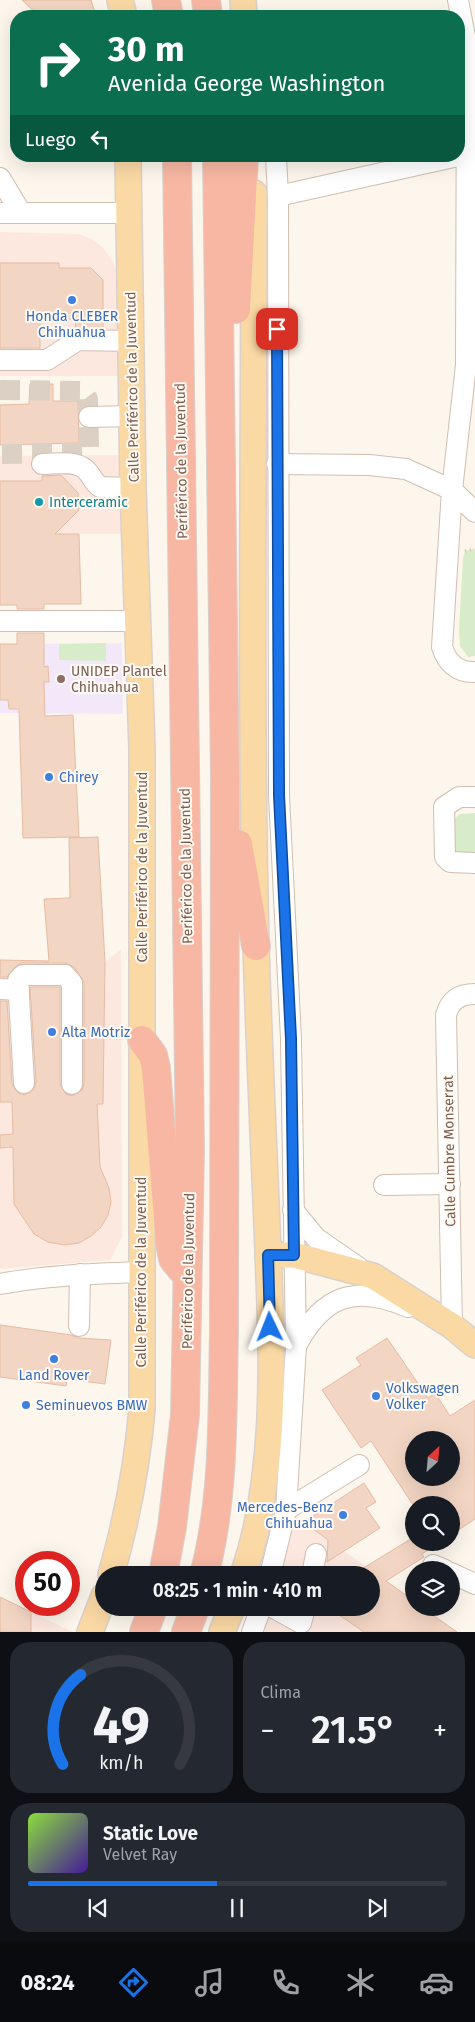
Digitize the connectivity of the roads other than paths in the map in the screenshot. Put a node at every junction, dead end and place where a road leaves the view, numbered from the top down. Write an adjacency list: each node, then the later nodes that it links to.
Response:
1 (465, 24): 2 (street)
2 (471, 45): 3 (street)
3 (467, 154): 16 (street)
4 (128, 162): 15 (main road, Calle Periférico de la Juventud)
5 (177, 162): 49 (highway, Periférico de la Juventud)
6 (217, 162): 23 (highway)
7 (244, 162): 23 (highway)
8 (254, 162): 17 (main road)
9 (276, 162): 12 (street)
10 (431, 162): 12 (street)
11 (0, 178): 14 (street)
12 (278, 196): 17 (street)
13 (0, 213): 14 (street)
14 (21, 213): 15 (street)
15 (128, 213): 18 (main road, Calle Periférico de la Juventud)
16 (471, 215): 20 (street)
17 (266, 310): 25 (street); 35 (main road)
18 (131, 341): 19 (street); 21 (main road, Calle Periférico de la Juventud)
19 (0, 360)
20 (470, 366): 27 (street)
21 (132, 416): 22 (street); 26 (main road, Calle Periférico de la Juventud)
22 (89, 417)
23 (220, 442): 32 (highway)
24 (42, 464): 26 (street)
25 (277, 464): 27 (street); 43 (street)
26 (133, 488): 30 (main road, Calle Periférico de la Juventud)
27 (452, 490): 28 (street); 31 (street)
28 (475, 512)
29 (0, 621): 30 (street)
30 (138, 621): 38 (main road, Calle Periférico de la Juventud)
31 (475, 672)
32 (225, 779): 35 (highway); 60 (highway)
33 (475, 797): 34 (street)
34 (475, 863)
35 (256, 946): 44 (main road)
36 (10, 989): 39 (street); 40 (street)
37 (475, 994): 41 (street, Calle Cumbre Monserrat)
38 (142, 1040): 46 (main road, Calle Periférico de la Juventud); 49 (highway)
39 (24, 1083)
40 (72, 1084)
41 (450, 1184): 42 (street); 52 (street, Calle Cumbre Monserrat)
42 (384, 1185)
43 (293, 1210): 45 (street); 48 (street)
44 (268, 1255): 45 (main road); 61 (main road)
45 (294, 1255): 48 (main road); 54 (street)
46 (141, 1272): 47 (street); 58 (main road, Calle Periférico de la Juventud)
47 (80, 1274): 50 (street); 51 (street)
48 (373, 1276): 52 (main road)
49 (188, 1279): 59 (highway, Periférico de la Juventud)
50 (0, 1284)
51 (79, 1326)
52 (452, 1326): 53 (main road); 54 (street)
53 (475, 1345)
54 (296, 1346): 56 (street)
55 (359, 1465): 56 (street)
56 (286, 1510): 62 (street)
57 (316, 1554): 63 (street)
58 (114, 1566)
59 (165, 1566)
60 (206, 1566)
61 (246, 1566)
62 (272, 1566)
63 (314, 1566)
64 (460, 1577): 65 (street)
65 (475, 1584)
66 (96, 1616): 73 (main road)
67 (150, 1616): 74 (highway)
68 (192, 1616): 75 (highway)
69 (229, 1616): 76 (main road)
70 (258, 1616): 77 (street)
71 (288, 1616): 72 (street)
72 (302, 1616)
73 (90, 1632)
74 (144, 1632)
75 (186, 1632)
76 (222, 1632)
77 (252, 1632)

